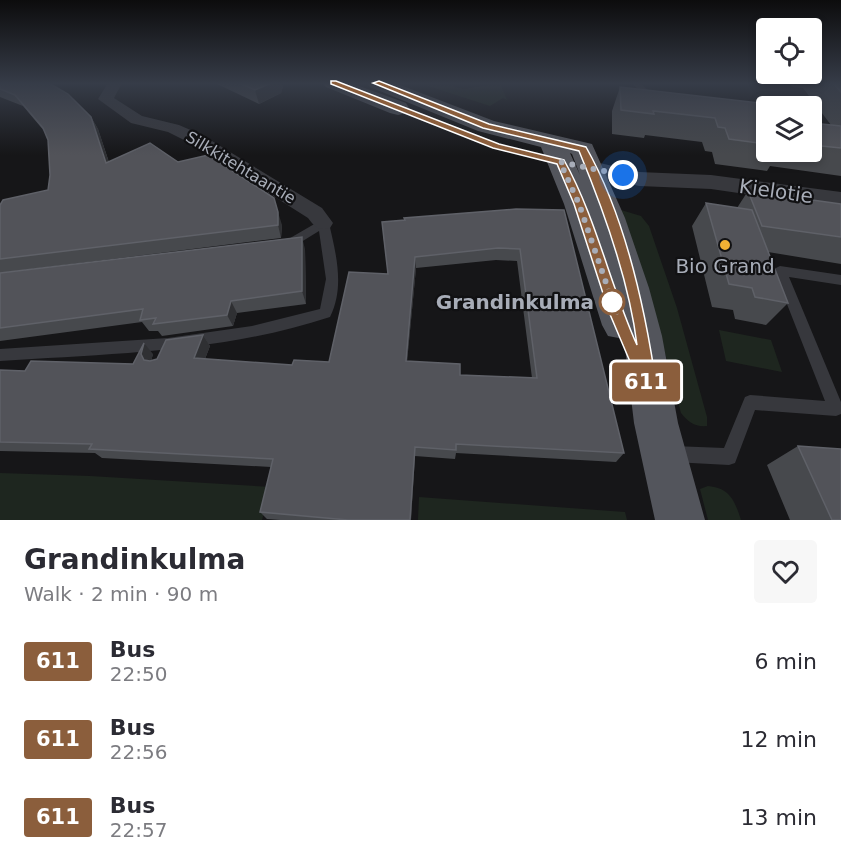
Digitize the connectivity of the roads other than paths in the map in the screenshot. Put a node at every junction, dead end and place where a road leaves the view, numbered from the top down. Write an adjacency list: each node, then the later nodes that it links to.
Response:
1 (117, 107): 6 (street, Silkkitehtaantie)
2 (396, 107): 4 (main road, Kielotie)
3 (439, 107): 4 (main road, Kielotie)
4 (572, 155): 5 (street, Kielotie); 10 (main road)
5 (841, 200)
6 (323, 223): 7 (lane); 9 (lane)
7 (281, 245)
8 (841, 280): 10 (lane)
9 (0, 355)
10 (663, 453): 11 (main road)
11 (680, 520)

